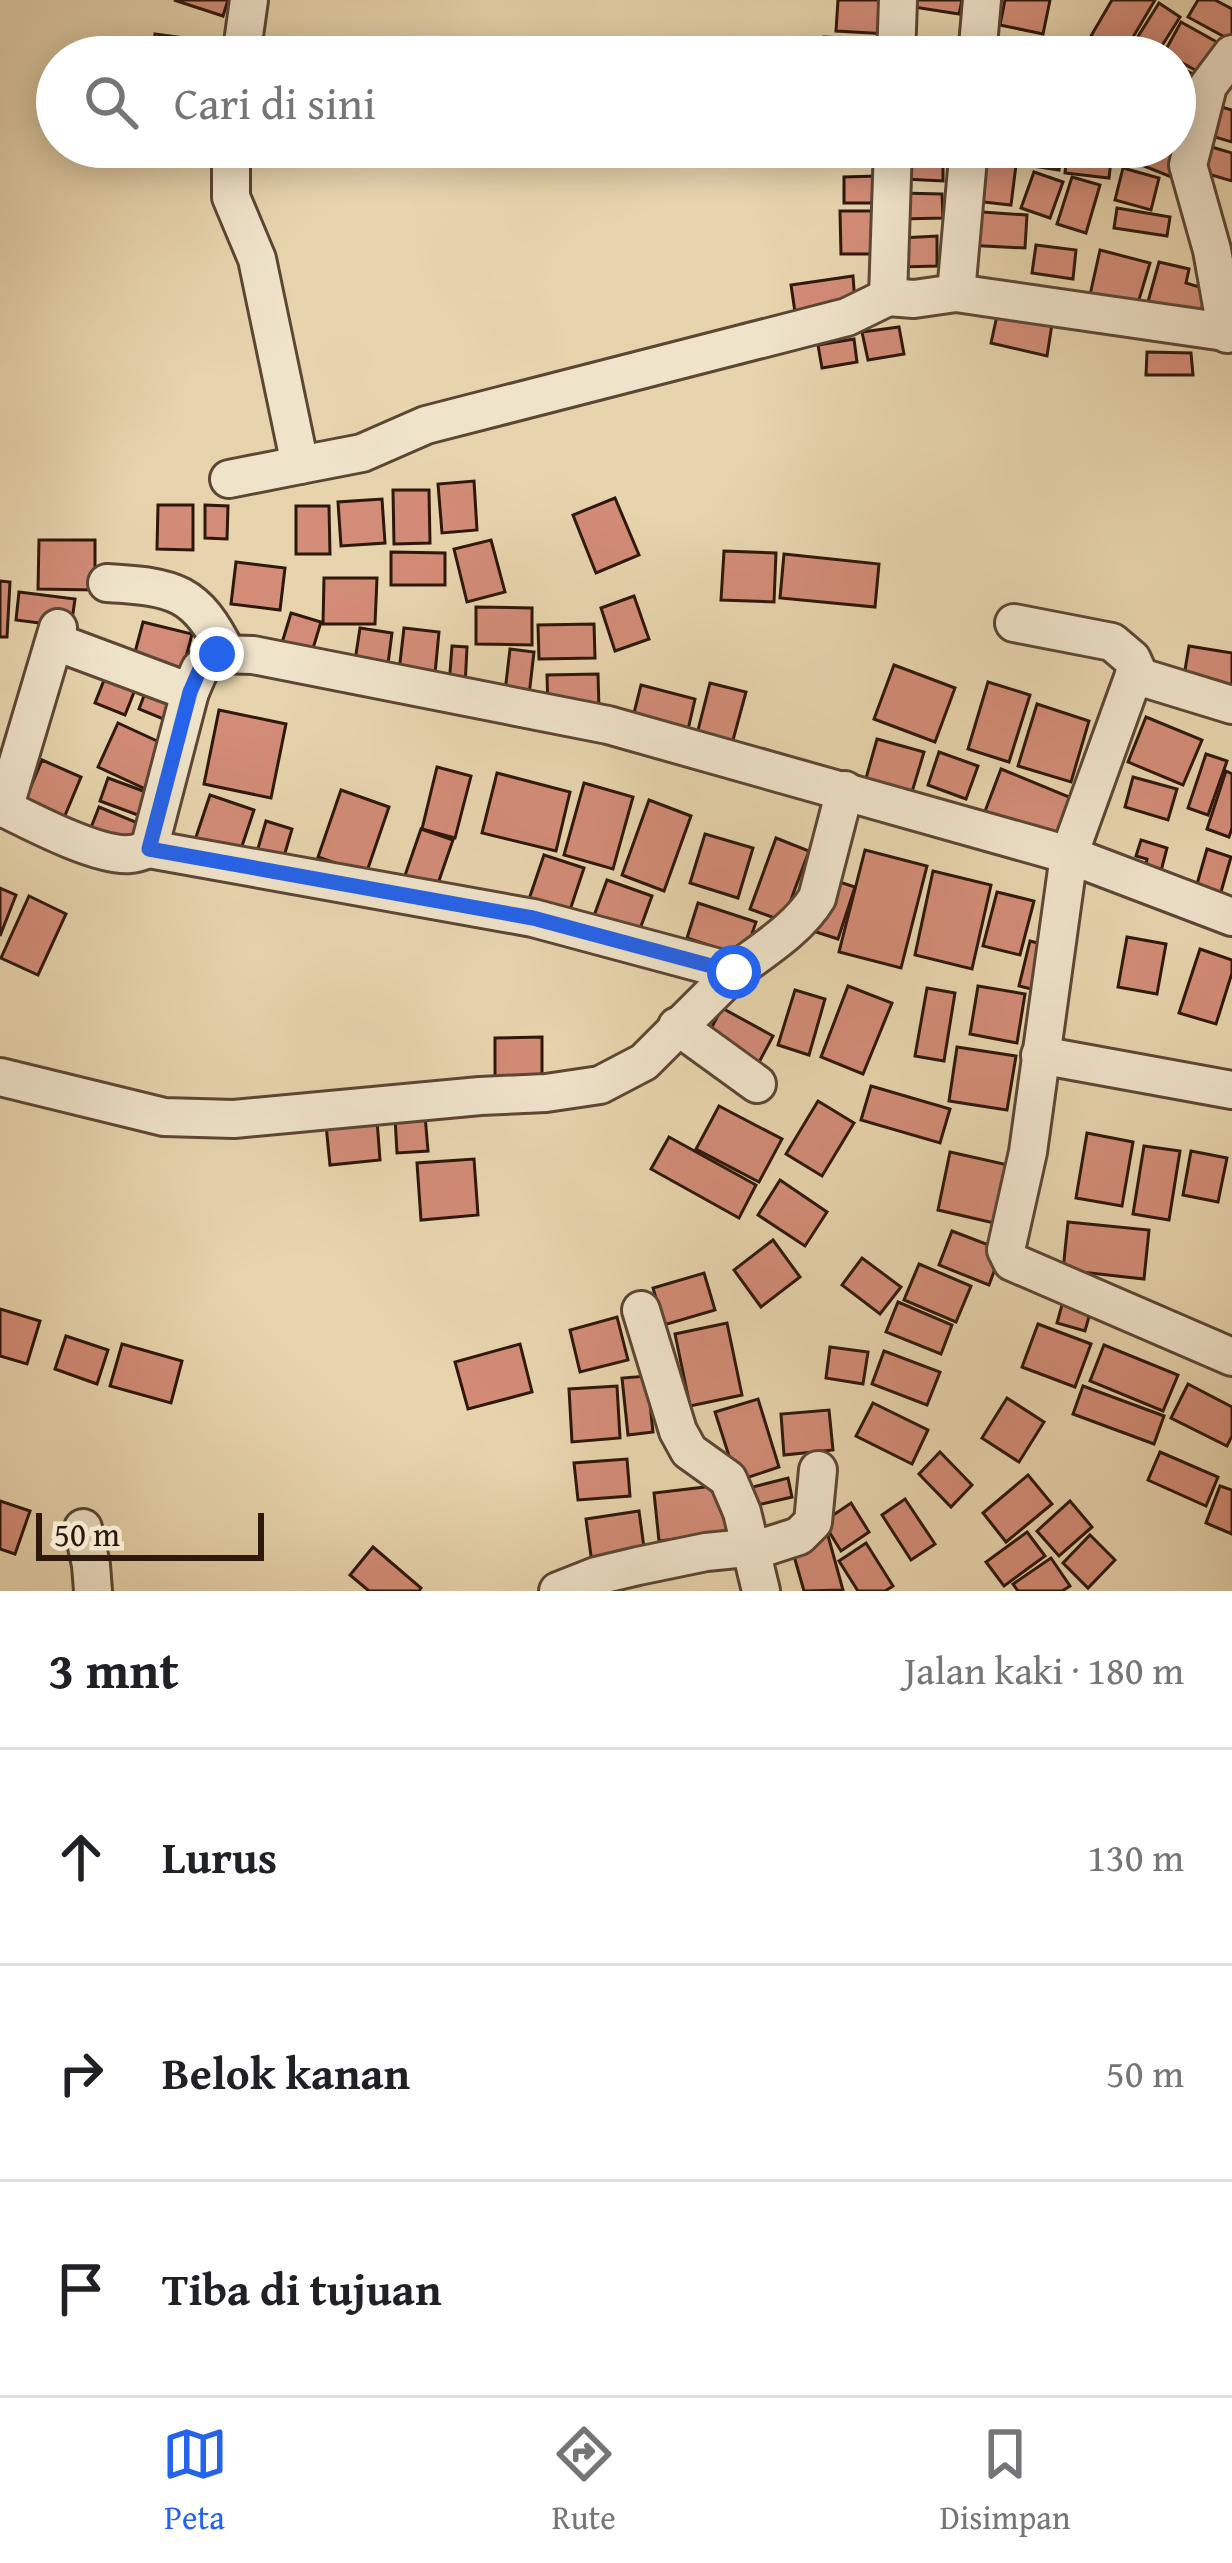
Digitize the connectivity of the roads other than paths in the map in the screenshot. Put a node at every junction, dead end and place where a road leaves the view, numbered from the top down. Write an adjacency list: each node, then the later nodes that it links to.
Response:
1 (249, 0): 4 (street)
2 (898, 0): 5 (street)
3 (982, 0): 6 (street)
4 (244, 36)
5 (897, 36)
6 (979, 36)
7 (1232, 54): 8 (street)
8 (1196, 133)
9 (231, 168): 16 (street)
10 (892, 168): 14 (street)
11 (967, 168): 13 (street)
12 (1189, 168): 15 (street)
13 (956, 293): 14 (street); 15 (street)
14 (888, 297): 16 (street)
15 (1230, 334)
16 (300, 465): 17 (street)
17 (229, 479)
18 (107, 584): 20 (street)
19 (1014, 623): 21 (street)
20 (227, 654): 22 (street); 24 (street)
21 (1134, 675): 23 (street); 27 (street)
22 (190, 692): 25 (street); 26 (street)
23 (1232, 705)
24 (845, 790): 27 (street); 29 (street)
25 (2, 807): 26 (street)
26 (149, 849): 29 (street)
27 (1069, 855): 28 (street); 31 (street)
28 (1232, 917)
29 (734, 972): 30 (street)
30 (677, 1026): 32 (street); 33 (street)
31 (1040, 1054): 34 (street); 36 (street)
32 (0, 1077)
33 (757, 1084)
34 (1232, 1090)
35 (640, 1310): 39 (street)
36 (1232, 1357)
37 (818, 1470): 39 (street)
38 (83, 1528): 40 (street)
39 (751, 1547): 41 (street); 42 (street)
40 (93, 1591)
41 (558, 1591)
42 (761, 1591)

